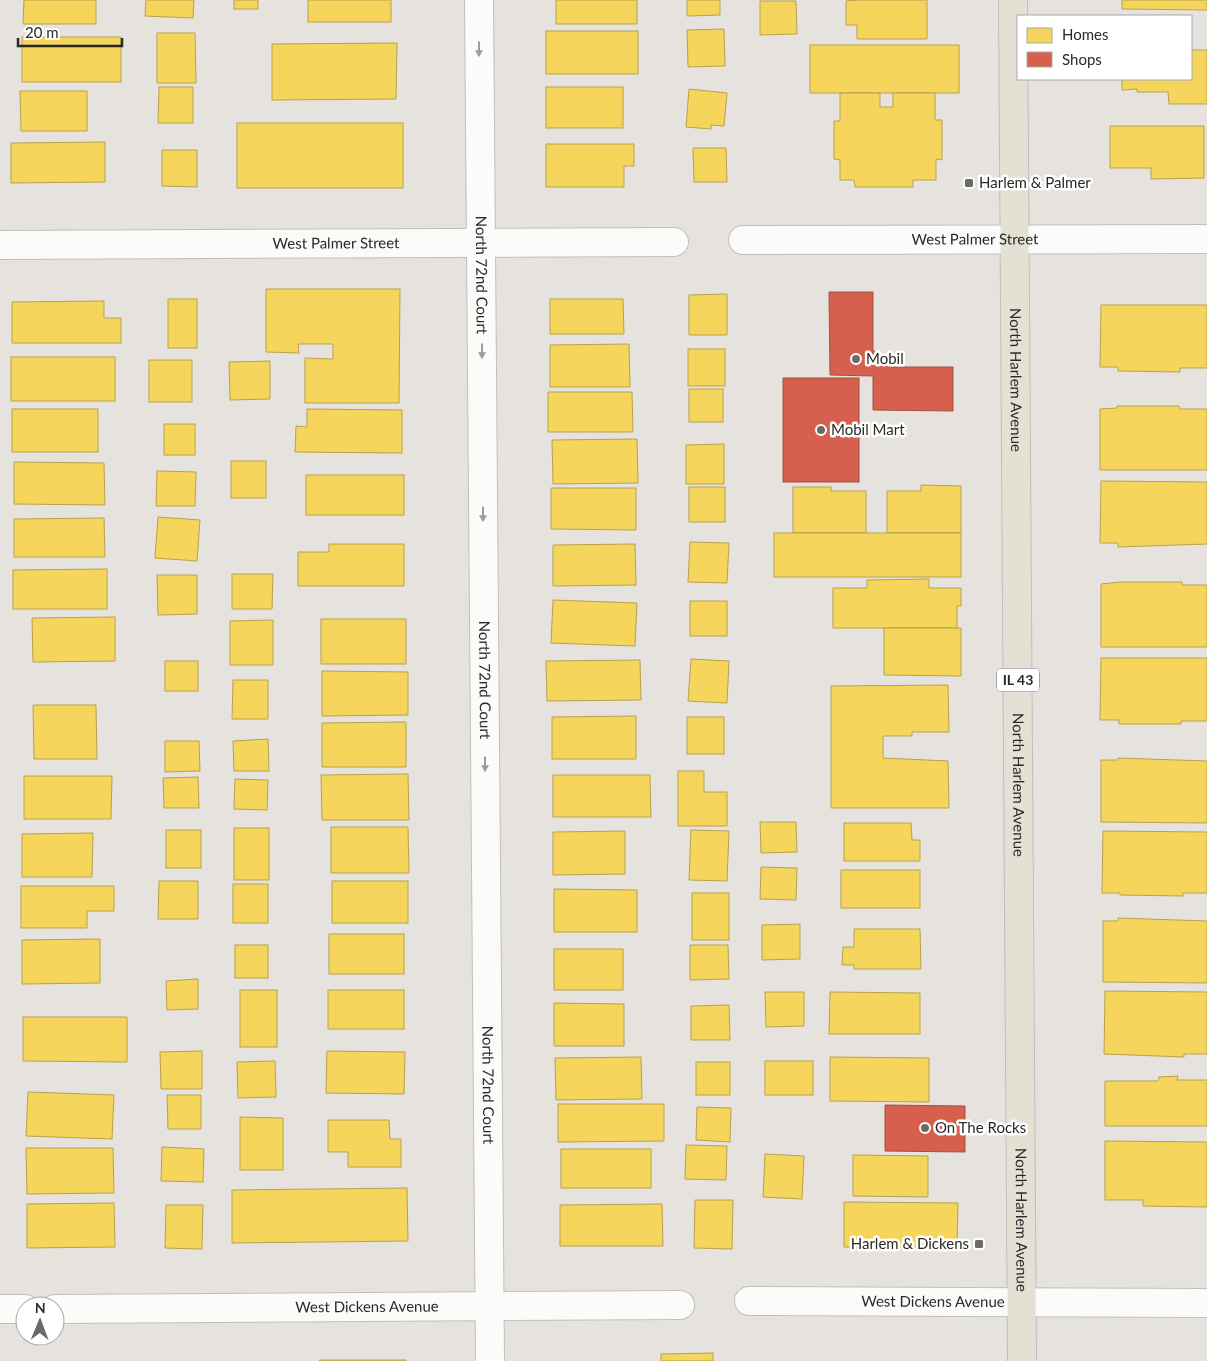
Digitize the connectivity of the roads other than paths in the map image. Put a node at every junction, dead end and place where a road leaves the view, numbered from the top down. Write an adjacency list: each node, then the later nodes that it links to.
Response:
1 (479, 0): 6 (street, North 72nd Court, one-way to 6)
2 (1013, 0): 3 (main road, North Harlem Avenue / IL 43)
3 (1015, 238): 4 (street, West Palmer Street); 5 (street, West Palmer Street); 10 (main road, North Harlem Avenue / IL 43)
4 (1207, 239)
5 (743, 240)
6 (481, 242): 7 (street, West Palmer Street); 8 (street, West Palmer Street); 13 (street, North 72nd Court, one-way to 13)
7 (674, 242)
8 (0, 245)
9 (749, 1301): 10 (street, West Dickens Avenue)
10 (1022, 1302): 11 (street, West Dickens Avenue); 18 (main road, North Harlem Avenue / IL 43)
11 (1207, 1303)
12 (680, 1305): 13 (street, West Dickens Avenue)
13 (489, 1306): 16 (street, West Dickens Avenue); 17 (street, North 72nd Court)
14 (0, 1309): 15 (street)
15 (15, 1309)
16 (65, 1309)
17 (490, 1361)
18 (1022, 1361)

